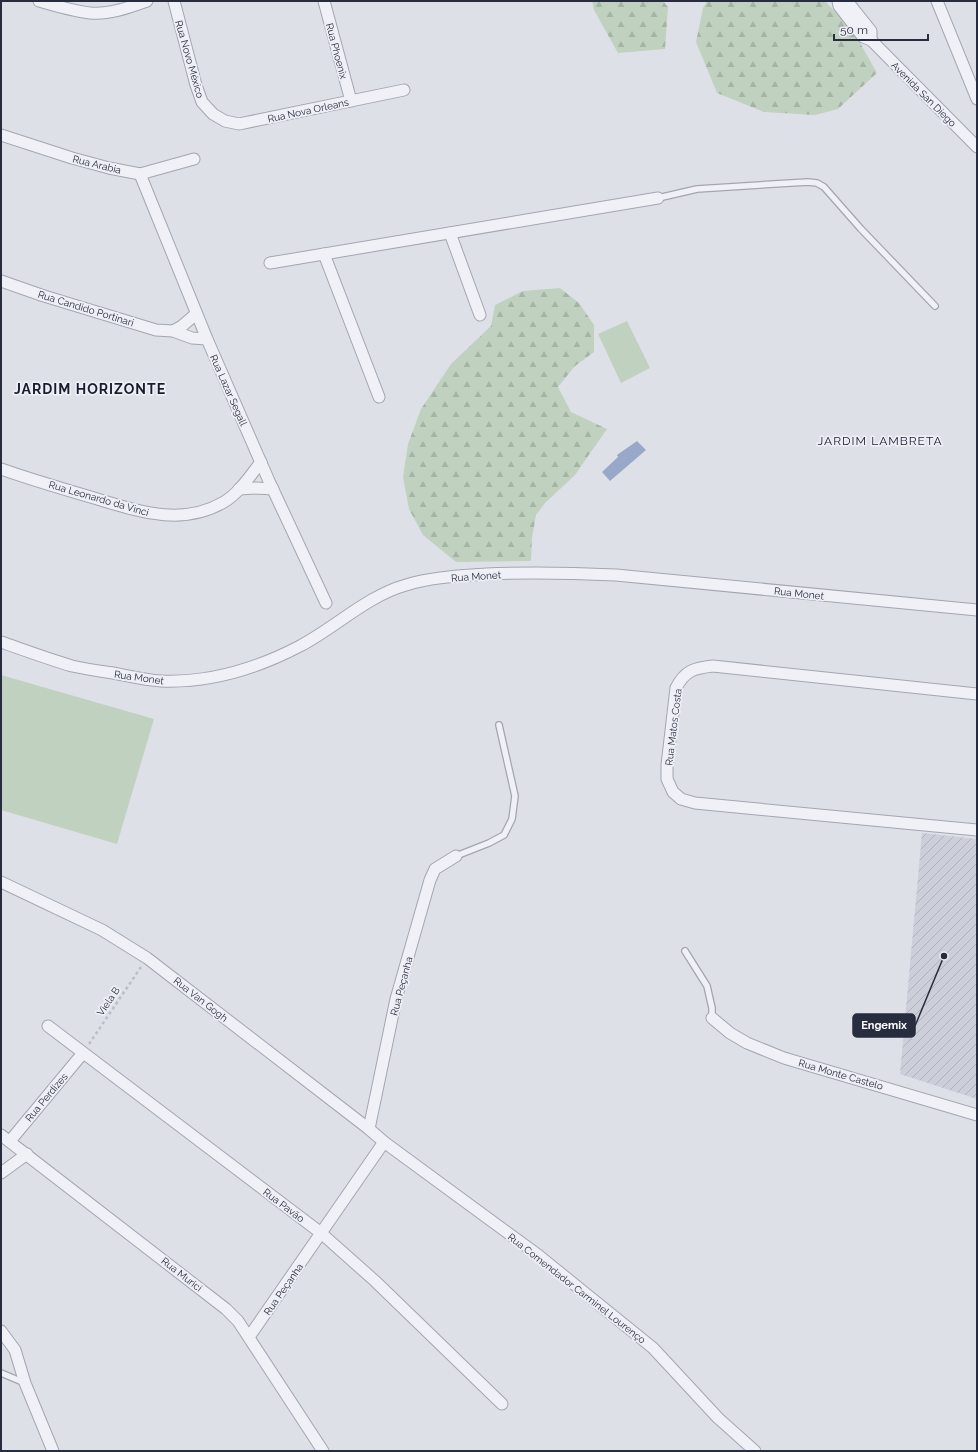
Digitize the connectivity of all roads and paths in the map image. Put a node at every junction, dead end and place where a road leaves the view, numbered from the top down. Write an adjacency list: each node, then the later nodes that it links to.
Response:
1 (39, 1): 2 (street)
2 (148, 1)
3 (174, 1): 12 (street, Rua Novo México)
4 (324, 1): 11 (street, Rua Phoenix)
5 (838, 1): 8 (street, Avenida San Diego)
6 (847, 1): 8 (street, Avenida San Diego)
7 (937, 1): 10 (street)
8 (871, 40): 14 (street, Avenida San Diego)
9 (404, 90): 11 (street, Rua Nova Orleans)
10 (977, 99)
11 (351, 101): 12 (street, Rua Nova Orleans)
12 (213, 114)
13 (1, 134): 16 (street, Rua Arabia)
14 (977, 147)
15 (194, 159): 16 (street, Rua Arabia)
16 (140, 174): 23 (street, Rua Lazar Segall)
17 (658, 198): 18 (street); 22 (lane)
18 (450, 233): 19 (street); 24 (street)
19 (324, 254): 20 (street); 27 (street)
20 (270, 263)
21 (1, 281): 25 (street, Rua Candido Portinari)
22 (935, 306)
23 (196, 314): 25 (street); 26 (street, Rua Lazar Segall)
24 (480, 315)
25 (173, 332): 26 (street, Rua Candido Portinari)
26 (207, 339): 28 (street, Rua Lazar Segall)
27 (379, 397)
28 (260, 462): 30 (street, Rua Leonardo da Vinci); 31 (street, Rua Lazar Segall)
29 (1, 470): 30 (street, Rua Leonardo da Vinci)
30 (239, 489): 31 (street)
31 (273, 489): 32 (street, Rua Lazar Segall)
32 (326, 603)
33 (977, 610): 34 (street, Rua Monet)
34 (1, 642)
35 (977, 694): 37 (street, Rua Matos Costa)
36 (499, 725): 38 (lane)
37 (977, 830)
38 (456, 856): 46 (street, Rua Peçanha)
39 (1, 882): 41 (street, Rua Van Gogh)
40 (685, 951): 42 (lane)
41 (147, 958): 44 (path, Viela B); 46 (street, Rua Van Gogh)
42 (712, 1018): 45 (street, Rua Monte Castelo)
43 (48, 1026): 44 (street, Rua Pavão)
44 (83, 1053): 47 (street, Rua Perdizes); 51 (street, Rua Pavão)
45 (977, 1115)
46 (369, 1129): 48 (street, Rua Van Gogh)
47 (5, 1138): 49 (street, Rua Murici)
48 (384, 1142): 51 (street, Rua Peçanha); 59 (street, Rua Comendador Carminel Lourenço)
49 (27, 1154): 50 (street); 53 (street, Rua Murici)
50 (1, 1173)
51 (322, 1233): 53 (street, Rua Peçanha); 56 (street, Rua Pavão)
52 (1, 1331): 55 (street)
53 (249, 1337): 58 (street, Rua Murici)
54 (1, 1373): 55 (lane)
55 (25, 1383): 57 (street)
56 (502, 1404)
57 (53, 1451)
58 (323, 1451)
59 (755, 1451)

